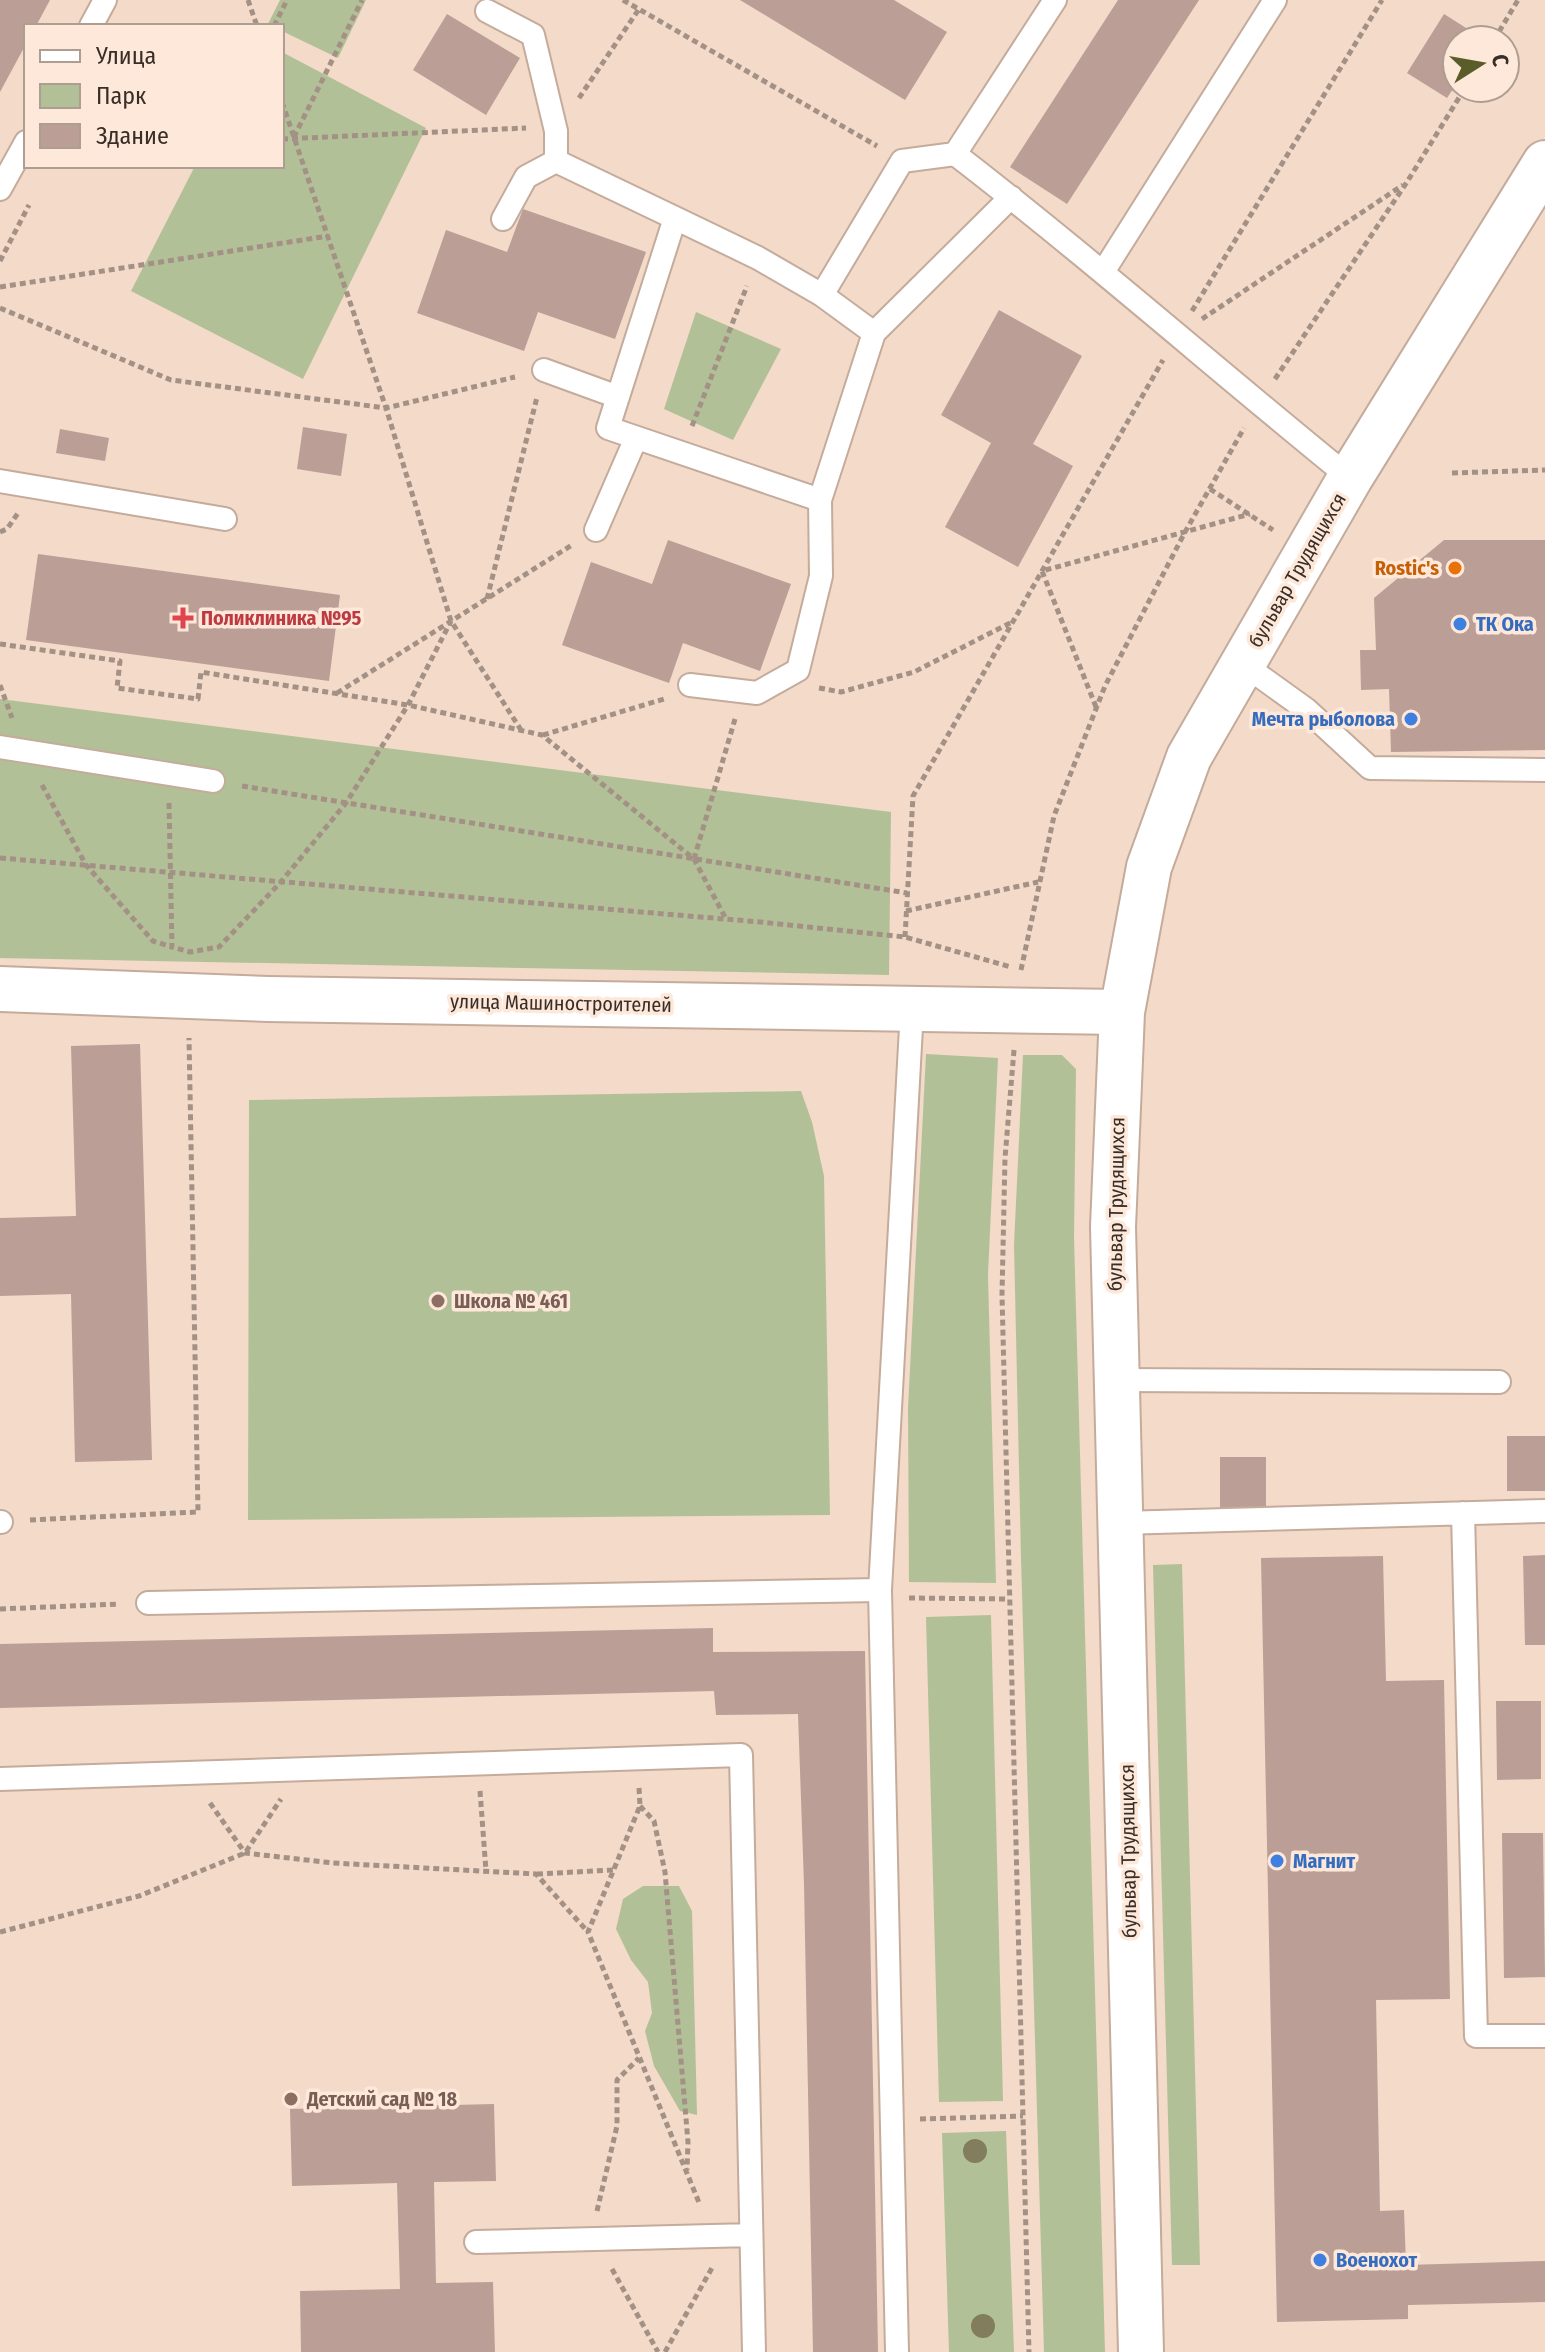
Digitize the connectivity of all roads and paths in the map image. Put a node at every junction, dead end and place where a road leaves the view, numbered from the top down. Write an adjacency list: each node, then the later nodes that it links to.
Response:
1 (105, 0): 12 (lane)
2 (248, 0): 13 (path)
3 (287, 0): 14 (path)
4 (362, 0): 19 (path)
5 (623, 0): 10 (path)
6 (1055, 0): 22 (lane)
7 (1275, 0): 35 (lane)
8 (1382, 0): 40 (path)
9 (1518, 0): 15 (path)
10 (639, 9): 18 (path); 24 (path)
11 (487, 11): 18 (lane)
12 (92, 24)
13 (256, 24)
14 (275, 24)
15 (1504, 24)
16 (1455, 104): 26 (path)
17 (284, 108): 19 (path)
18 (556, 131): 19 (path); 23 (lane)
19 (294, 138): 20 (path); 32 (path)
20 (284, 139)
21 (24, 146): 27 (lane)
22 (955, 154): 24 (lane); 29 (lane)
23 (556, 161): 30 (lane); 31 (lane)
24 (902, 161): 37 (lane)
25 (1543, 173): 49 (street, бульвар Трудящихся)
26 (1407, 182): 40 (path); 43 (path)
27 (0, 189)
28 (35, 193): 34 (path)
29 (1011, 197): 35 (lane); 39 (lane)
30 (675, 218): 33 (lane); 42 (lane)
31 (503, 219)
32 (328, 236): 36 (path); 44 (path)
33 (758, 258): 37 (lane); 46 (path)
34 (0, 261)
35 (1103, 272): 40 (lane)
36 (0, 287)
37 (822, 295): 39 (lane)
38 (0, 308): 44 (path)
39 (874, 333): 52 (lane)
40 (1178, 335): 43 (lane); 58 (path)
41 (544, 370): 42 (lane); 44 (path); 59 (path)
42 (618, 397): 45 (lane)
43 (1258, 404): 49 (lane); 51 (path)
44 (386, 408): 61 (path)
45 (636, 438): 46 (lane); 55 (lane)
46 (681, 453): 52 (lane)
47 (1545, 470): 48 (path)
48 (1452, 473)
49 (1350, 478): 63 (street, бульвар Трудящихся)
50 (0, 481): 54 (lane)
51 (1210, 489): 53 (path); 56 (path)
52 (820, 500): 64 (lane)
53 (1250, 514): 56 (path); 57 (path)
54 (225, 519)
55 (596, 530): 59 (path)
56 (1185, 532): 58 (path); 70 (path)
57 (1284, 537)
58 (1042, 571): 60 (path); 70 (path)
59 (487, 599): 61 (path)
60 (1014, 620): 64 (path); 85 (path)
61 (451, 621): 68 (path); 69 (path); 71 (path)
62 (0, 644): 68 (path)
63 (1243, 664): 75 (lane); 94 (street, бульвар Трудящихся)
64 (779, 680): 67 (lane)
65 (0, 685): 74 (path)
66 (690, 685): 67 (lane); 72 (path)
67 (744, 692): 80 (path)
68 (336, 694): 69 (path)
69 (408, 705): 71 (path); 78 (path)
70 (1097, 708): 83 (path)
71 (521, 730): 72 (path)
72 (542, 735): 80 (path)
73 (0, 747): 74 (lane)
74 (23, 750): 76 (lane); 81 (path)
75 (1545, 770)
76 (169, 774): 77 (lane); 82 (path)
77 (213, 781): 78 (path)
78 (346, 803): 80 (path); 84 (path)
79 (0, 858): 81 (path)
80 (694, 859): 85 (path); 87 (path)
81 (86, 865): 82 (path); 89 (path)
82 (169, 874): 84 (path); 89 (path)
83 (1039, 882): 86 (path); 90 (path)
84 (280, 883): 87 (path); 89 (path)
85 (907, 893): 86 (path)
86 (906, 911): 88 (path)
87 (726, 919): 88 (path)
88 (905, 937): 90 (path)
89 (172, 947)
90 (1021, 970): 91 (path)
91 (1020, 978)
92 (0, 989): 93 (street, улица Машиностроителей)
93 (912, 1009): 94 (street, улица Машиностроителей); 103 (lane)
94 (1122, 1012): 97 (street, бульвар Трудящихся)
95 (189, 1027): 101 (path)
96 (1014, 1046): 104 (path)
97 (1116, 1380): 98 (lane); 102 (street, бульвар Трудящихся)
98 (1499, 1382)
99 (1545, 1511): 100 (lane)
100 (1463, 1513): 102 (lane); 119 (lane)
101 (1, 1522)
102 (1120, 1523): 130 (street, бульвар Трудящихся)
103 (880, 1594): 104 (path); 105 (lane); 121 (lane)
104 (1009, 1599): 120 (path)
105 (148, 1603): 106 (path)
106 (0, 1609)
107 (636, 1758): 108 (lane); 112 (path); 123 (lane)
108 (478, 1762): 109 (lane); 115 (path)
109 (302, 1768): 110 (lane); 113 (path)
110 (188, 1771): 111 (lane); 113 (path)
111 (0, 1779)
112 (640, 1806): 114 (path); 122 (path)
113 (245, 1853): 115 (path); 117 (path)
114 (613, 1870): 116 (path); 118 (path)
115 (486, 1871): 116 (path)
116 (536, 1874): 118 (path)
117 (0, 1932)
118 (588, 1932): 122 (path)
119 (1545, 2036)
120 (1023, 2116): 121 (path); 129 (path)
121 (892, 2120): 128 (lane)
122 (687, 2172): 124 (path)
123 (751, 2235): 124 (lane); 126 (path); 127 (lane)
124 (713, 2236): 125 (lane)
125 (476, 2242)
126 (665, 2352)
127 (754, 2352)
128 (897, 2352)
129 (1029, 2352)
130 (1141, 2352)

